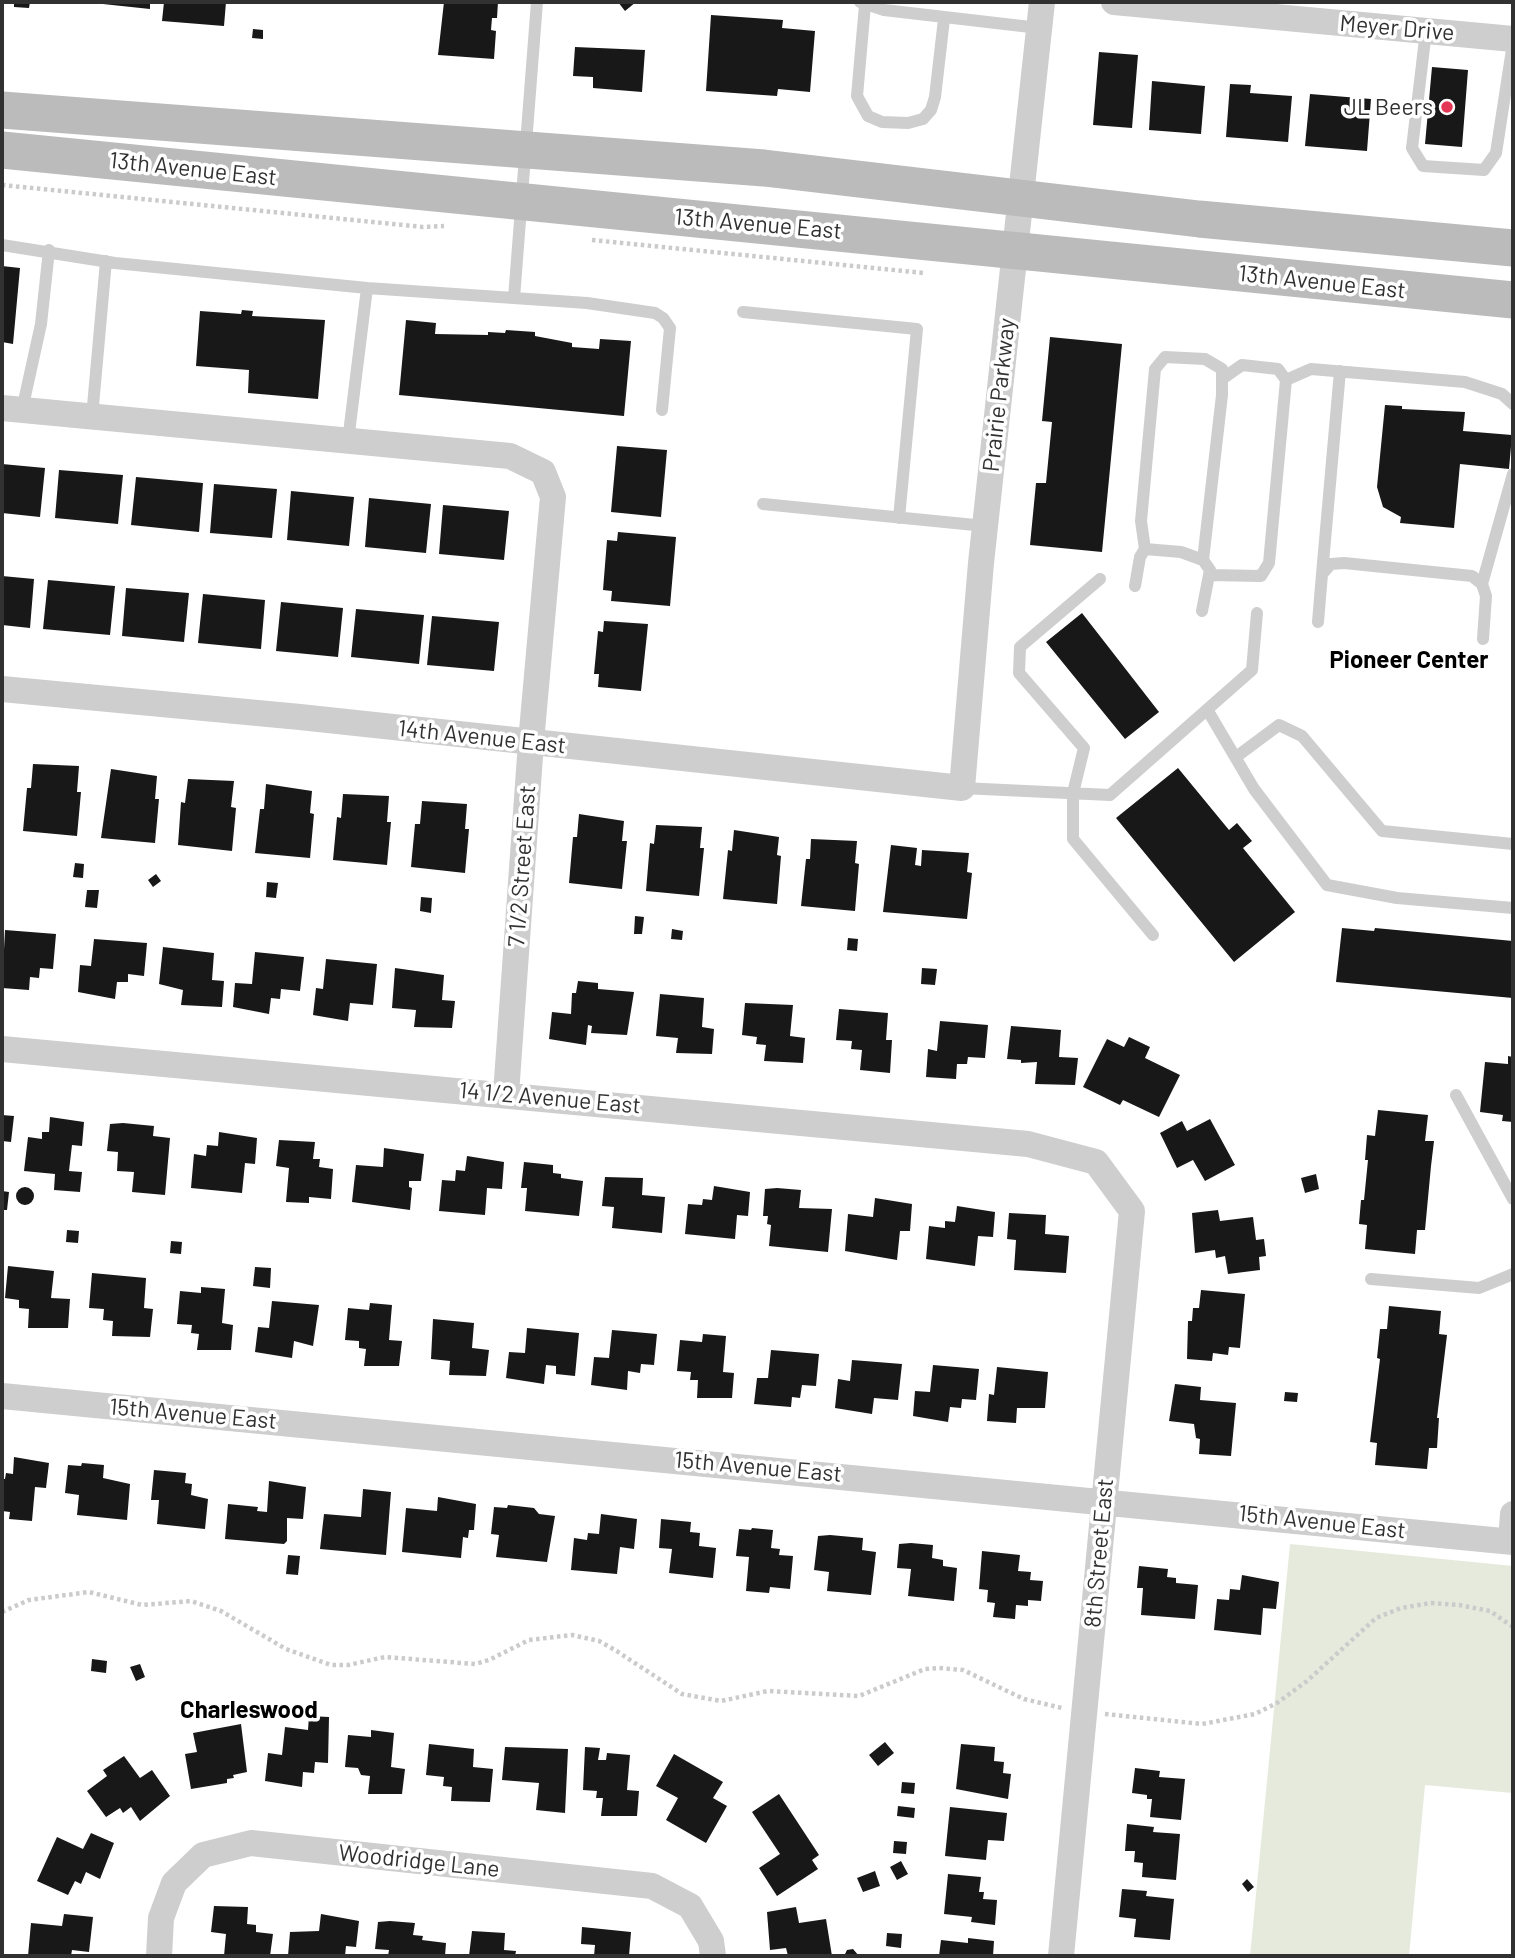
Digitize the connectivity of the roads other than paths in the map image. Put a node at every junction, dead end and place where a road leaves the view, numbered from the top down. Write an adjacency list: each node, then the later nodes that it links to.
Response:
1 (537, 2): 10 (lane)
2 (1042, 2): 6 (street, Prairie Parkway)
3 (1114, 2): 7 (street, Meyer Drive)
4 (862, 3): 5 (lane); 5 (lane)
5 (944, 19): 6 (lane)
6 (1040, 28): 12 (street, Prairie Parkway)
7 (1426, 31): 8 (street, Meyer Drive); 8 (lane)
8 (1513, 41)
9 (2, 110): 10 (main road, 13th Avenue East)
10 (525, 148): 12 (main road, 13th Avenue East); 13 (lane)
11 (2, 149): 13 (main road, 13th Avenue East)
12 (1021, 198): 15 (main road, 13th Avenue East); 16 (street, Prairie Parkway)
13 (520, 202): 16 (main road, 13th Avenue East); 20 (lane)
14 (2, 245): 17 (lane)
15 (1513, 248)
16 (1015, 249): 21 (main road, 13th Avenue East); 34 (street, Prairie Parkway)
17 (49, 250): 18 (lane); 27 (lane)
18 (106, 261): 19 (lane); 29 (lane)
19 (367, 288): 20 (lane); 30 (lane)
20 (514, 298): 28 (lane)
21 (1513, 300)
22 (743, 312): 33 (lane)
23 (1340, 371): 25 (lane); 26 (lane); 38 (lane)
24 (1222, 379): 25 (lane); 35 (lane); 36 (lane)
25 (1286, 380): 37 (lane)
26 (1513, 404)
27 (12, 409): 29 (street)
28 (662, 410)
29 (92, 417): 30 (street)
30 (348, 441): 48 (street, 7 1/2 Street East)
31 (1513, 474): 40 (lane)
32 (763, 504): 33 (lane)
33 (899, 518): 34 (lane)
34 (985, 526): 50 (street, Prairie Parkway)
35 (1145, 549): 36 (lane); 41 (lane)
36 (1203, 560): 37 (lane)
37 (1209, 575): 42 (lane)
38 (1322, 575): 40 (lane); 44 (lane)
39 (1100, 579): 51 (lane)
40 (1482, 584): 45 (lane)
41 (1135, 586)
42 (1202, 611)
43 (1257, 613): 47 (lane)
44 (1318, 622)
45 (1483, 639)
46 (2, 689): 48 (street, 14th Avenue East)
47 (1208, 711): 49 (lane); 51 (lane)
48 (531, 742): 50 (street, 14th Avenue East); 56 (street, 7 1/2 Street East)
49 (1236, 757): 52 (lane); 53 (lane)
50 (962, 788): 51 (lane)
51 (1073, 793): 54 (lane)
52 (1513, 844)
53 (1513, 908)
54 (1153, 935)
55 (2, 1049): 56 (street, 14 1/2 Avenue East)
56 (506, 1094): 58 (street, 14 1/2 Avenue East)
57 (1456, 1095): 59 (lane)
58 (1096, 1162): 63 (street, 8th Street East)
59 (1513, 1199)
60 (1513, 1274): 61 (lane)
61 (1371, 1279)
62 (2, 1396): 63 (street, 15th Avenue East)
63 (1104, 1500): 65 (street, 15th Avenue East); 68 (street, 8th Street East)
64 (1513, 1514): 65 (street)
65 (1512, 1541)
66 (159, 1956): 67 (street, Woodridge Lane)
67 (713, 1956)
68 (1061, 1956)

